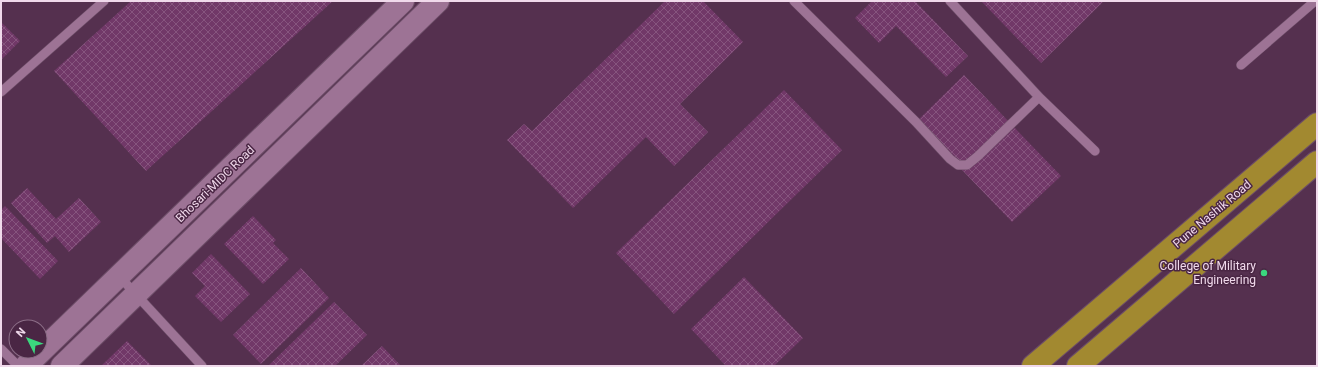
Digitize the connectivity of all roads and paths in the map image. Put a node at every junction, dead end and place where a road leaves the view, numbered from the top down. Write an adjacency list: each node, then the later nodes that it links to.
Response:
1 (104, 1): 8 (lane)
2 (403, 1): 13 (street, Bhosari-MIDC Road)
3 (438, 1): 14 (street, Bhosari-MIDC Road)
4 (794, 1): 9 (lane)
5 (950, 1): 9 (lane)
6 (1315, 1): 7 (lane)
7 (1241, 65)
8 (1, 92)
9 (1040, 97): 11 (lane)
10 (1317, 124): 20 (highway, Pune Nashik Road)
11 (1095, 151)
12 (1317, 162): 21 (highway)
13 (119, 276): 14 (lane); 17 (street, Bhosari-MIDC Road)
14 (136, 294): 18 (street, Bhosari-MIDC Road); 19 (lane)
15 (1, 349): 16 (lane)
16 (18, 366)
17 (26, 366)
18 (62, 366)
19 (202, 366)
20 (1033, 366)
21 (1078, 366)

